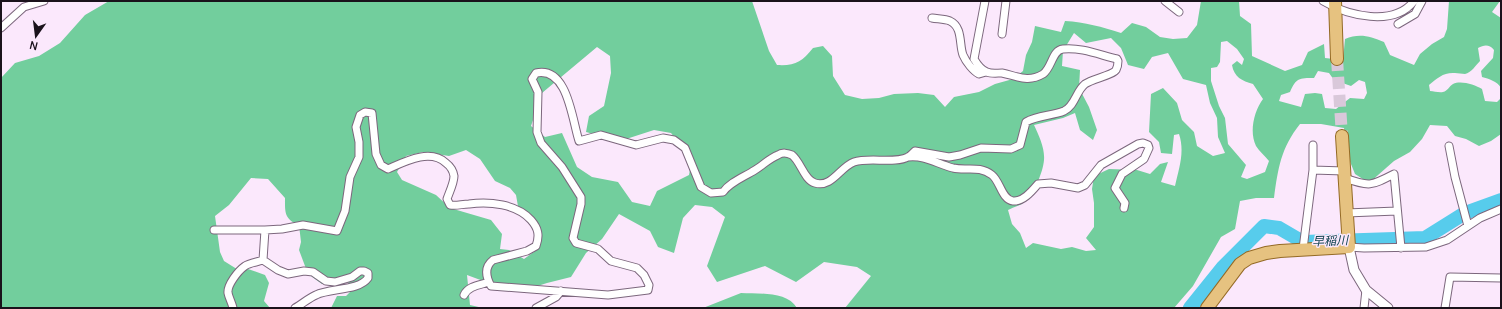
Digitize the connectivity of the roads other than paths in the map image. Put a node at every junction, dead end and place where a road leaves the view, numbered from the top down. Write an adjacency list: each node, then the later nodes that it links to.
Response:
1 (44, 1): 12 (street)
2 (985, 1): 15 (street)
3 (1006, 1): 13 (street)
4 (1165, 1): 9 (street)
5 (1323, 1): 8 (street)
6 (1414, 1): 8 (street)
7 (1422, 1): 11 (street)
8 (1335, 5): 14 (main road)
9 (1179, 12)
10 (932, 18): 15 (street)
11 (1398, 24)
12 (1, 28)
13 (1002, 34)
14 (1337, 59)
15 (986, 72): 19 (street)
16 (1342, 136): 21 (main road)
17 (1313, 144): 20 (street)
18 (1449, 146): 26 (street)
19 (908, 157): 22 (street); 36 (street)
20 (1313, 170): 21 (street); 31 (street)
21 (1345, 174): 24 (street); 25 (main road)
22 (1124, 208)
23 (1501, 209): 26 (street)
24 (1397, 211): 25 (street); 30 (street)
25 (1346, 213): 29 (main road)
26 (1468, 226): 30 (street)
27 (214, 230): 28 (street)
28 (265, 230): 32 (street); 34 (street)
29 (1348, 243): 30 (street); 31 (main road); 35 (street)
30 (1401, 248)
31 (1303, 250): 38 (main road)
32 (263, 260): 39 (street); 40 (street)
33 (1501, 278): 44 (street)
34 (489, 282): 36 (street); 37 (street)
35 (1366, 290): 42 (street); 43 (street)
36 (561, 291): 41 (street)
37 (464, 295)
38 (1211, 306)
39 (233, 308)
40 (295, 308)
41 (536, 308)
42 (1364, 308)
43 (1388, 308)
44 (1445, 308)

